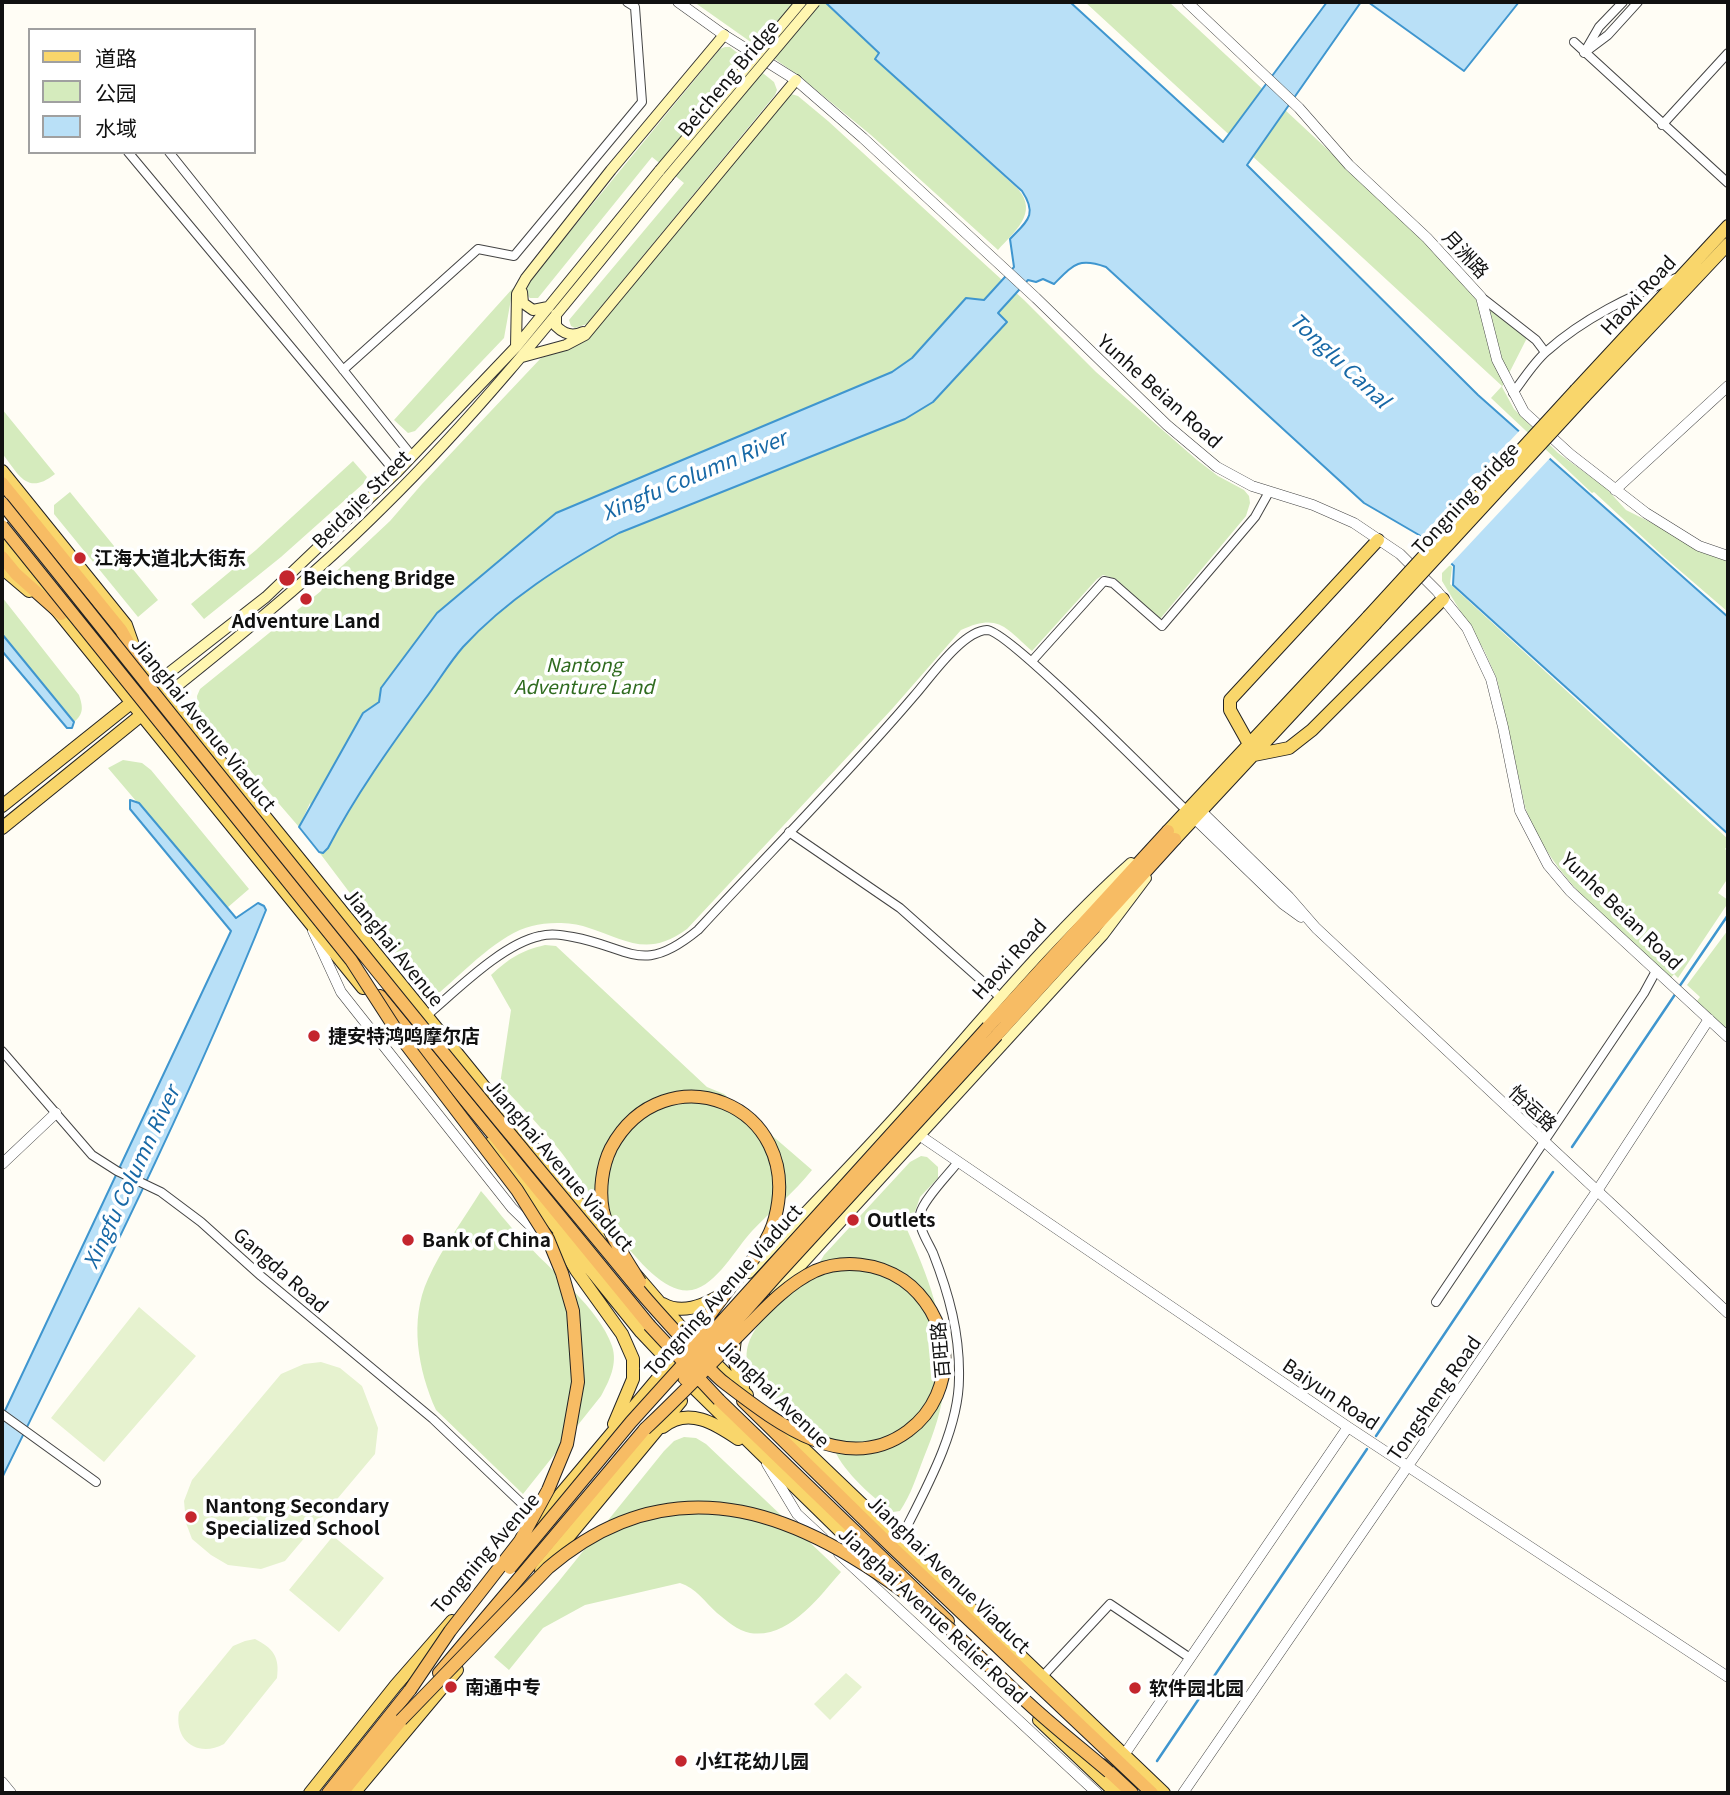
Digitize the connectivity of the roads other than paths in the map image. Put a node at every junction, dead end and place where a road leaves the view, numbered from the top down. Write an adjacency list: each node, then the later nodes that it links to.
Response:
1 (627, 2): 28 (street)
2 (678, 2): 8 (street, Yunhe Beian Road)
3 (802, 2): 16 (main road, Beicheng Bridge, bridge)
4 (816, 2): 16 (main road, Beicheng Bridge, bridge)
5 (1187, 2): 22 (street, 月洲路)
6 (1623, 2): 10 (street)
7 (1638, 2): 10 (street)
8 (724, 36): 12 (street, Yunhe Beian Road); 21 (main road)
9 (1574, 42): 10 (street)
10 (1584, 53): 13 (street)
11 (1728, 53): 13 (street)
12 (796, 80): 24 (main road); 38 (street, Yunhe Beian Road)
13 (1662, 125): 17 (street)
14 (130, 154): 34 (street)
15 (171, 154): 28 (street)
16 (664, 174): 23 (main road, Beidajie Street)
17 (1728, 183)
18 (1728, 226): 20 (main road, Haoxi Road)
19 (1728, 244): 31 (main road, Haoxi Road)
20 (1682, 276): 26 (street); 31 (main road, Haoxi Road)
21 (521, 286): 23 (main road); 25 (main road)
22 (1481, 297): 26 (street); 30 (street, 月洲路)
23 (552, 310): 24 (main road); 25 (main road, Beidajie Street); 27 (main road, Beidajie Street)
24 (594, 325): 27 (main road)
25 (516, 346): 32 (main road, Beidajie Street)
26 (1545, 352): 30 (street)
27 (522, 357): 53 (main road, Beidajie Street)
28 (343, 370): 32 (street)
29 (1728, 386): 36 (street)
30 (1513, 393): 36 (street, 月洲路)
31 (1580, 394): 49 (main road, Tongning Bridge, bridge)
32 (412, 456): 34 (main road, Beidajie Street)
33 (2, 471): 51 (main road)
34 (396, 473): 52 (main road, Beidajie Street)
35 (2, 482): 51 (highway)
36 (1615, 489): 43 (street, 月洲路)
37 (2, 491): 51 (main road, Jianghai Avenue)
38 (1269, 492): 41 (street, Yunhe Beian Road); 50 (street)
39 (2, 503): 84 (highway, Jianghai Avenue Viaduct, bridge)
40 (2, 526): 63 (highway, Jianghai Avenue Viaduct, bridge)
41 (1378, 540): 47 (street, Yunhe Beian Road); 56 (main road)
42 (2, 542): 48 (main road)
43 (1728, 556)
44 (2, 557): 46 (highway)
45 (2, 568): 46 (main road)
46 (14, 577): 48 (highway)
47 (1443, 598): 56 (main road); 64 (street, Yunhe Beian Road)
48 (61, 614): 54 (main road)
49 (1371, 621): 56 (main road, Haoxi Road)
50 (1032, 661): 58 (street); 60 (street)
51 (139, 662): 52 (main road, Jianghai Avenue)
52 (156, 682): 53 (main road, Jianghai Avenue); 54 (main road, Beidajie Street)
53 (166, 695): 55 (main road, Beidajie Street); 66 (main road, Jianghai Avenue)
54 (131, 702): 55 (main road); 57 (main road, Beidajie Street)
55 (142, 715): 59 (main road, Beidajie Street); 62 (main road)
56 (1251, 749): 58 (main road, Haoxi Road)
57 (2, 806)
58 (1194, 813): 61 (main road, Haoxi Road); 73 (street, 怡运路)
59 (2, 828)
60 (789, 832): 65 (street); 66 (street)
61 (1172, 835): 65 (main road, Haoxi Road); 68 (highway, Tongning Avenue Viaduct); 72 (main road, Haoxi Road)
62 (307, 918): 77 (main road); 78 (street)
63 (351, 960): 105 (highway, bridge); 108 (highway, Jianghai Avenue Viaduct, bridge)
64 (1660, 974): 67 (street, Yunhe Beian Road); 73 (street)
65 (1000, 997): 80 (main road, Haoxi Road)
66 (426, 1016): 81 (main road, Jianghai Avenue)
67 (1709, 1019): 69 (street, Yunhe Beian Road); 76 (street, Tongsheng Road)
68 (993, 1031): 93 (highway, Tongning Avenue Viaduct, bridge); 95 (highway, Tongning Avenue Viaduct, bridge)
69 (1728, 1037)
70 (2, 1051): 71 (street, Gangda Road)
71 (56, 1113): 75 (street); 100 (street, Gangda Road)
72 (919, 1135): 74 (street, Baiyun Road); 86 (main road, Haoxi Road)
73 (1543, 1142): 76 (street, 怡运路); 82 (street)
74 (958, 1162): 94 (street, Baiyun Road); 101 (street, 百旺路)
75 (2, 1164)
76 (1597, 1191): 83 (street, 怡运路); 98 (street, Tongsheng Road)
77 (536, 1202): 78 (main road); 79 (main road)
78 (576, 1270): 79 (street); 97 (main road)
79 (600, 1281): 88 (main road)
80 (741, 1281): 81 (main road); 85 (main road, Haoxi Road)
81 (655, 1299): 85 (main road, Jianghai Avenue)
82 (1436, 1302)
83 (1728, 1313)
84 (665, 1321): 89 (highway, Jianghai Avenue Viaduct, bridge); 93 (highway, bridge)
85 (691, 1339): 87 (main road, Jianghai Avenue); 88 (main road, Tongning Avenue)
86 (735, 1339): 87 (main road, Haoxi Road); 91 (main road)
87 (714, 1362): 90 (main road); 91 (main road, Jianghai Avenue)
88 (670, 1363): 90 (main road); 97 (main road, Tongning Avenue)
89 (723, 1382): 95 (highway, bridge); 118 (highway, Jianghai Avenue Viaduct, bridge)
90 (693, 1387): 95 (main road); 96 (main road)
91 (749, 1396): 101 (main road, Jianghai Avenue)
92 (2, 1414): 99 (street)
93 (631, 1422): 105 (highway, Tongning Avenue Viaduct, bridge)
94 (1348, 1427): 98 (street, Baiyun Road); 102 (street)
95 (646, 1435): 96 (main road); 106 (highway, Tongning Avenue Viaduct, bridge); 114 (main road)
96 (759, 1452): 115 (street, Jianghai Avenue Relief Road); 116 (main road)
97 (595, 1454): 100 (main road, Tongning Avenue)
98 (1408, 1466): 103 (street, Baiyun Road); 120 (street, Tongsheng Road)
99 (96, 1482)
100 (539, 1520): 111 (main road, Tongning Avenue)
101 (899, 1542): 104 (main road, Jianghai Avenue)
102 (1190, 1658): 104 (street); 107 (street)
103 (1728, 1677)
104 (1042, 1678): 107 (main road, Jianghai Avenue)
105 (410, 1690): 112 (highway, Tongning Avenue Viaduct)
106 (401, 1720): 108 (highway, bridge); 113 (highway, Tongning Avenue Viaduct)
107 (1124, 1755): 119 (main road, Jianghai Avenue)
108 (1109, 1772): 117 (highway, Jianghai Avenue Viaduct)
109 (2, 1782): 110 (street)
110 (11, 1793)
111 (310, 1793)
112 (328, 1793)
113 (342, 1793)
114 (354, 1793)
115 (1097, 1793)
116 (1116, 1793)
117 (1132, 1793)
118 (1152, 1793)
119 (1164, 1793)
120 (1182, 1793)

